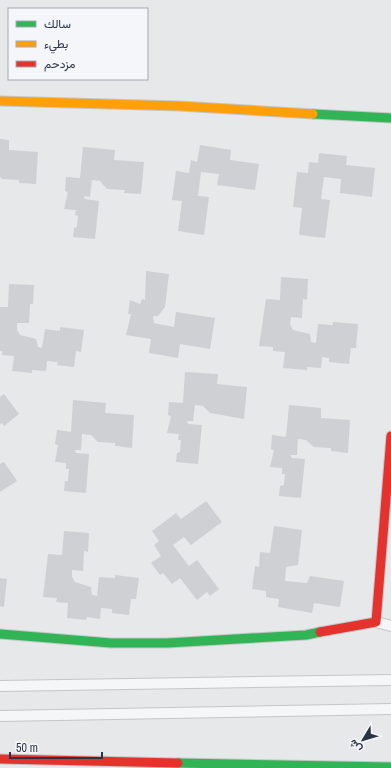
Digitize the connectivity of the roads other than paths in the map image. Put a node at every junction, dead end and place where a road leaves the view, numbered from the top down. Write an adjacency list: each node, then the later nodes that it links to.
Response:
1 (0, 101): 2 (street)
2 (391, 118)
3 (391, 436): 4 (street)
4 (376, 622): 5 (street); 6 (street)
5 (391, 626)
6 (0, 634)
7 (391, 680): 8 (street)
8 (0, 686)
9 (391, 709): 10 (street)
10 (0, 716)
11 (0, 759): 12 (street)
12 (340, 766): 13 (street)
13 (391, 767)

